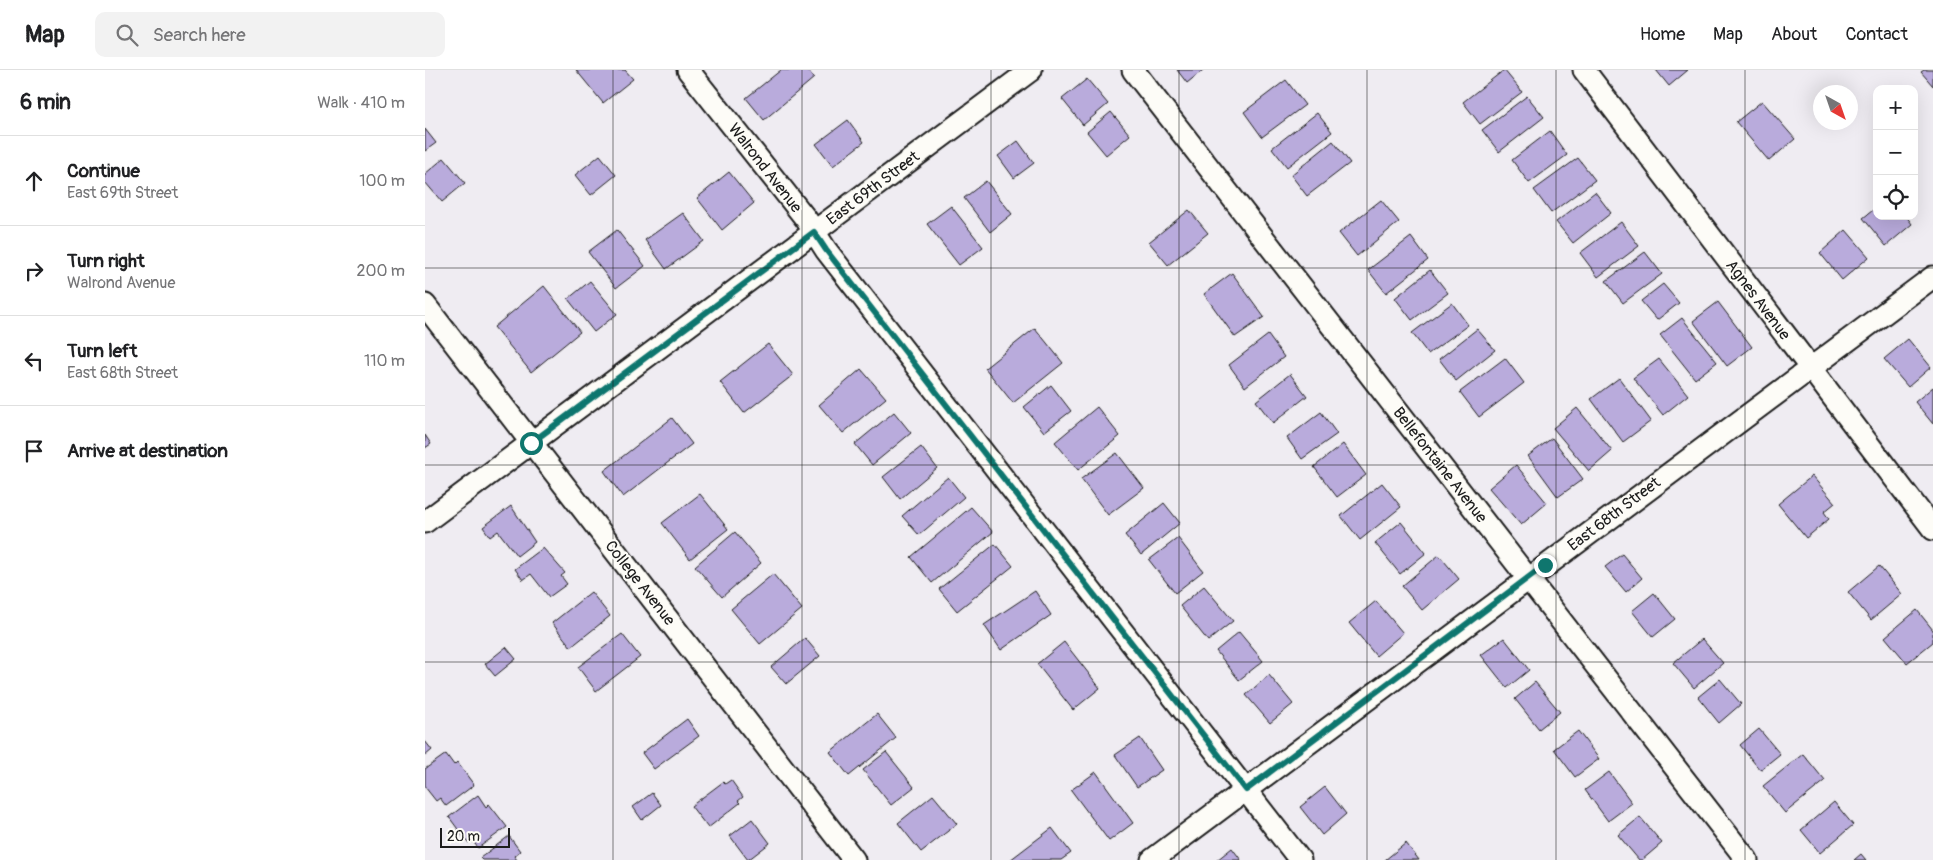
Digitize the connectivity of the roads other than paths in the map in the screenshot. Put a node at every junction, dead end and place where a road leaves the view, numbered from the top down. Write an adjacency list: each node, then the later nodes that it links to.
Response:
1 (688, 70): 5 (street, Walrond Avenue)
2 (1031, 70): 5 (street, East 69th Street)
3 (1133, 70): 12 (street, Bellefontaine Avenue)
4 (1585, 70): 8 (street, Agnes Avenue)
5 (814, 232): 9 (street, East 69th Street); 13 (street, Walrond Avenue)
6 (1933, 278): 8 (street, East 68th Street)
7 (425, 306): 9 (street, College Avenue)
8 (1809, 368): 11 (street, Agnes Avenue); 12 (street, East 68th Street)
9 (531, 443): 10 (street, East 69th Street); 14 (street, College Avenue)
10 (425, 522)
11 (1933, 529)
12 (1528, 578): 13 (street, East 68th Street); 17 (street, Bellefontaine Avenue)
13 (1246, 790): 15 (street, East 68th Street); 16 (street, Walrond Avenue)
14 (854, 860)
15 (1153, 860)
16 (1300, 860)
17 (1747, 860)

